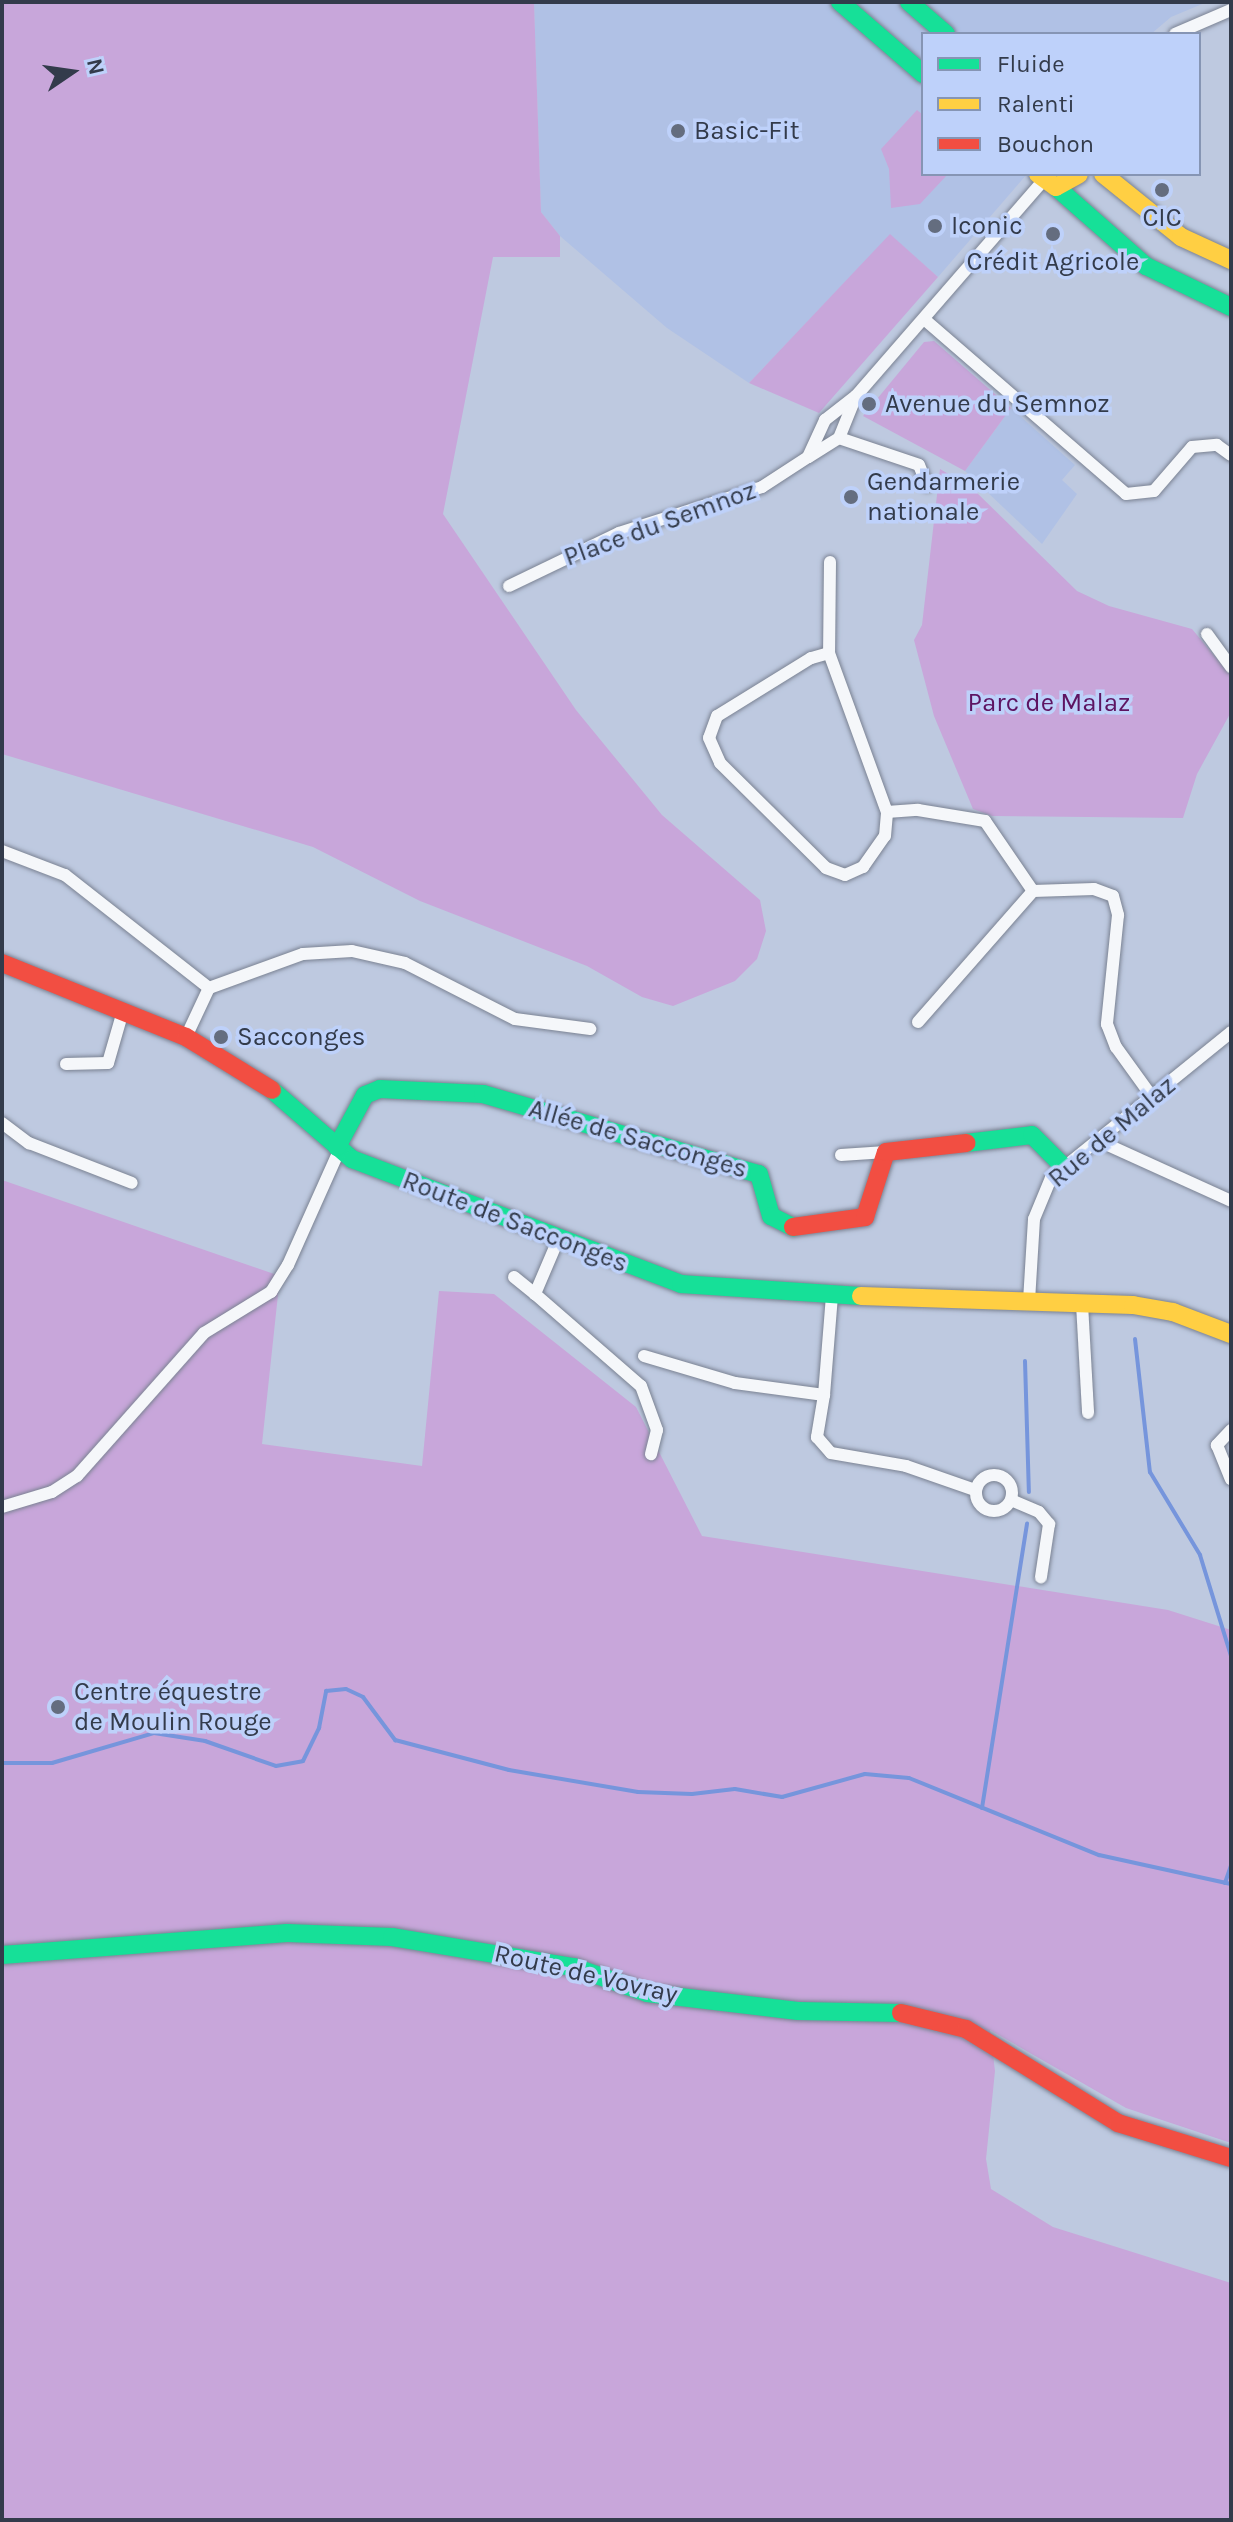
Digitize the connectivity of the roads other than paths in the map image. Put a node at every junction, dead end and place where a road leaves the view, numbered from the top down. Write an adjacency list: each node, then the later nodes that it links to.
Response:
1 (840, 2): 6 (street)
2 (909, 2): 4 (street)
3 (1231, 10): 5 (street)
4 (944, 32)
5 (1180, 32)
6 (921, 72)
7 (1077, 176): 9 (street)
8 (1105, 176): 10 (street)
9 (1046, 180): 11 (street); 12 (street)
10 (1231, 260)
11 (1231, 307)
12 (924, 319): 13 (street); 15 (street)
13 (856, 396): 14 (street); 16 (street)
14 (839, 438): 16 (street, Place du Semnoz); 17 (street)
15 (1231, 455)
16 (808, 457): 19 (street, Place du Semnoz)
17 (927, 485)
18 (830, 562): 21 (street)
19 (509, 586)
20 (1207, 634): 22 (street)
21 (829, 653): 23 (street); 23 (street)
22 (1231, 667)
23 (887, 812): 25 (street)
24 (2, 851): 27 (street)
25 (1033, 891): 29 (street); 34 (street)
26 (2, 963): 28 (street, Route de Sacconges)
27 (209, 988): 30 (street); 32 (street)
28 (123, 1011): 32 (street, Route de Sacconges); 33 (street)
29 (918, 1022)
30 (590, 1029)
31 (1231, 1032): 34 (street, Rue de Malaz)
32 (186, 1037): 37 (street, Route de Sacconges)
33 (66, 1064)
34 (1152, 1097): 36 (street, Rue de Malaz)
35 (2, 1123): 41 (street)
36 (1099, 1141): 40 (street, Rue de Malaz); 42 (street)
37 (339, 1148): 38 (street, Allée de Sacconges); 43 (street, Route de Sacconges); 58 (street)
38 (886, 1152): 39 (street); 40 (street)
39 (841, 1155)
40 (1064, 1167): 47 (street, Rue de Malaz)
41 (132, 1183)
42 (1231, 1201)
43 (558, 1240): 45 (street); 46 (street, Route de Sacconges)
44 (514, 1277): 45 (street)
45 (535, 1294): 54 (street)
46 (832, 1295): 47 (street, Route de Sacconges); 51 (street)
47 (1029, 1301): 48 (street, Route de Sacconges)
48 (1082, 1304): 49 (street, Route de Sacconges); 52 (street)
49 (1231, 1334)
50 (644, 1356): 51 (street)
51 (824, 1395): 56 (street)
52 (1088, 1413)
53 (1231, 1430): 55 (street)
54 (651, 1454)
55 (1231, 1479)
56 (975, 1490): 57 (street); 57 (street)
57 (1011, 1500): 59 (street)
58 (2, 1507)
59 (1041, 1577)
60 (2, 1955): 61 (street, Route de Vovray)
61 (1231, 2158)

